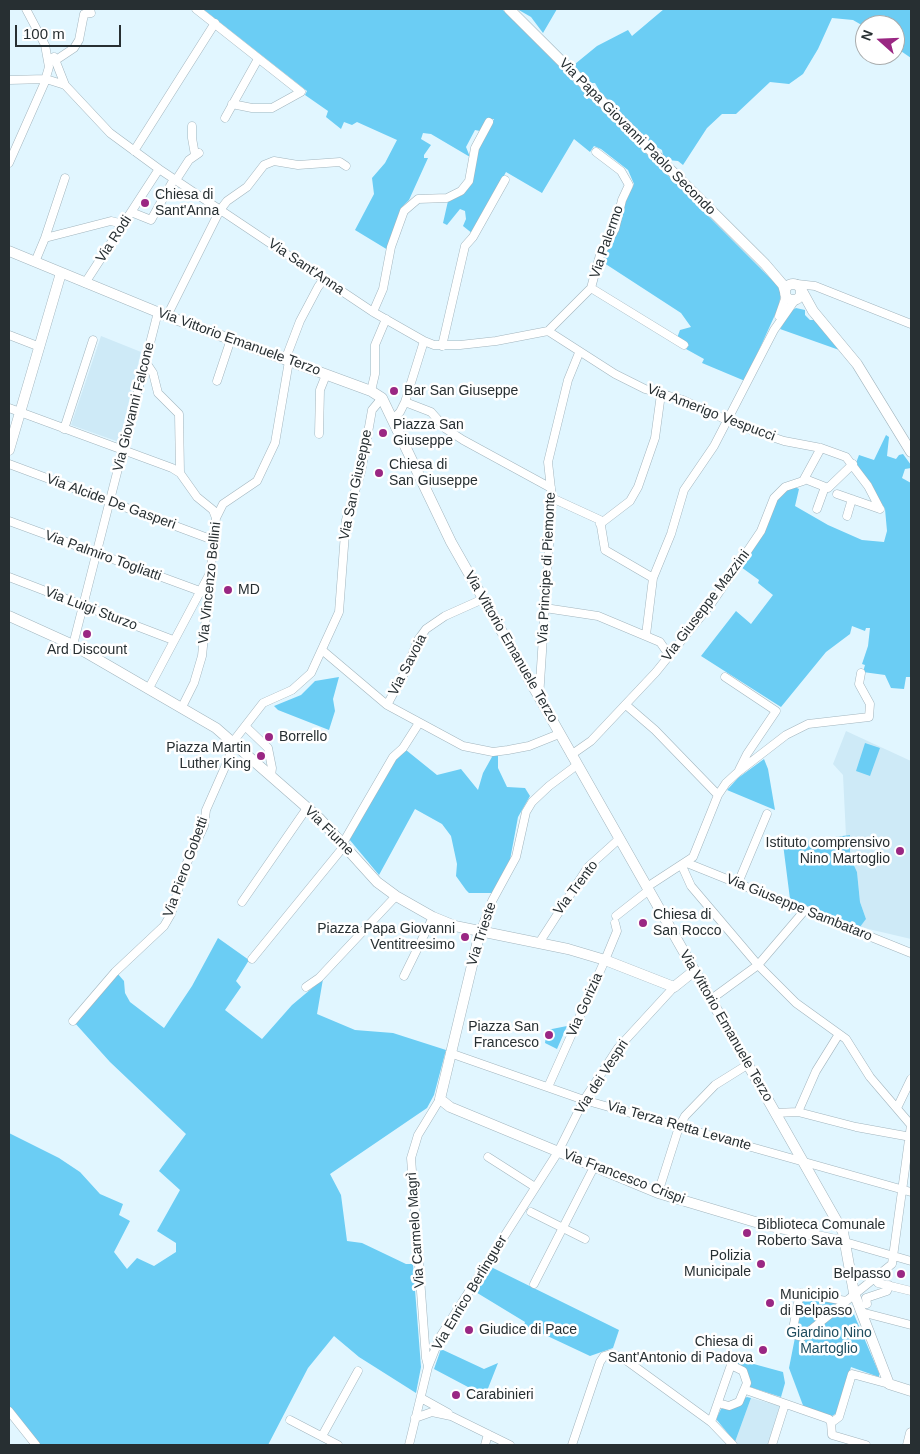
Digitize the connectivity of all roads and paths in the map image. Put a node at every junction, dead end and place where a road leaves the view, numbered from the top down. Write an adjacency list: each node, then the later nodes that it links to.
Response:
1 (26, 9): 6 (street)
2 (196, 9): 5 (street)
3 (509, 9): 35 (street, Via Papa Giovanni Paolo Secondo)
4 (91, 13): 8 (street)
5 (215, 23): 7 (street); 16 (street)
6 (45, 45): 8 (street); 10 (street)
7 (258, 58): 12 (street); 12 (street)
8 (56, 60): 11 (street)
9 (9, 80): 10 (street)
10 (43, 80): 11 (street); 18 (street)
11 (65, 85): 16 (street, Via Sant'Anna)
12 (232, 104): 13 (street)
13 (225, 118)
14 (489, 122): 36 (street)
15 (192, 126): 22 (street)
16 (134, 151): 20 (street, Via Sant'Anna)
17 (596, 152): 33 (street, Via Palermo)
18 (9, 163)
19 (346, 166): 24 (street)
20 (159, 169): 22 (street, Via Sant'Anna); 25 (street, Via Rodi)
21 (65, 178): 27 (street)
22 (175, 179): 24 (street, Via Sant'Anna); 25 (street)
23 (505, 180): 46 (street)
24 (220, 210): 31 (street, Via Sant'Anna); 37 (street, Via Giovanni Falcone)
25 (131, 212): 26 (street, Via Rodi)
26 (123, 224): 27 (street); 32 (street, Via Rodi)
27 (45, 238): 29 (street)
28 (9, 251): 29 (street, Via Vittorio Emanuele Terzo)
29 (35, 262): 30 (street, Via Vittorio Emanuele Terzo)
30 (63, 274): 32 (street, Via Vittorio Emanuele Terzo); 47 (street)
31 (324, 279): 36 (street, Via Sant'Anna); 50 (street, Via Vincenzo Bellini)
32 (85, 283): 37 (street, Via Vittorio Emanuele Terzo)
33 (591, 288): 40 (street, Via Palermo); 45 (street)
34 (823, 290): 35 (street); 35 (street); 39 (street)
35 (795, 292): 60 (street); 66 (street, Via Papa Giovanni Paolo Secondo)
36 (373, 312): 38 (street, Via Sant'Anna)
37 (162, 314): 42 (street, Via Vittorio Emanuele Terzo); 49 (street, Via Giovanni Falcone)
38 (386, 319): 44 (street, Via Sant'Anna); 53 (street)
39 (911, 324)
40 (548, 331): 46 (street, Via Sant'Anna); 48 (street)
41 (9, 336): 47 (street)
42 (231, 339): 50 (street, Via Vittorio Emanuele Terzo); 52 (street)
43 (93, 340): 61 (street)
44 (424, 341): 46 (street, Via Sant'Anna); 56 (street)
45 (684, 345)
46 (442, 346)
47 (40, 347): 58 (street)
48 (579, 353): 54 (street, Via Amerigo Vespucci); 72 (street, Via Principe di Piemonte)
49 (146, 361): 65 (street, Via Giovanni Falcone); 69 (street)
50 (289, 361): 51 (street, Via Vittorio Emanuele Terzo); 79 (street, Via Vincenzo Bellini)
51 (326, 374): 53 (street, Via Vittorio Emanuele Terzo); 62 (street)
52 (217, 381)
53 (371, 391): 55 (street, Via Vittorio Emanuele Terzo)
54 (661, 394): 60 (street, Via Amerigo Vespucci); 81 (street)
55 (382, 398): 59 (street, Via Vittorio Emanuele Terzo); 96 (street, Via San Giuseppe)
56 (405, 402): 59 (street); 72 (street)
57 (9, 408): 58 (street)
58 (20, 412): 61 (street); 64 (street)
59 (393, 419): 89 (street, Via Vittorio Emanuele Terzo)
60 (728, 420): 63 (street, Via Amerigo Vespucci); 86 (street)
61 (64, 429): 65 (street)
62 (319, 434)
63 (821, 448): 68 (street, Via Amerigo Vespucci); 70 (street)
64 (9, 450)
65 (123, 451): 69 (street); 76 (street, Via Giovanni Falcone)
66 (911, 452)
67 (9, 464): 76 (street, Via Alcide De Gasperi)
68 (853, 464): 71 (street); 75 (street, Via Amerigo Vespucci)
69 (180, 473): 79 (street)
70 (805, 479): 71 (street); 97 (street, Via Giuseppe Mazzini)
71 (825, 487): 77 (street)
72 (551, 488): 74 (street, Via Principe di Piemonte)
73 (837, 494): 75 (street)
74 (552, 498): 81 (street); 91 (street, Via Principe di Piemonte)
75 (852, 499): 78 (street)
76 (110, 501): 82 (street, Via Alcide De Gasperi); 83 (street, Via Giovanni Falcone)
77 (817, 509)
78 (847, 516)
79 (216, 518): 82 (street, Via Vincenzo Bellini)
80 (9, 521): 83 (street, Via Palmiro Togliatti)
81 (600, 524): 86 (street)
82 (213, 540): 84 (street, Via Vincenzo Bellini)
83 (96, 554): 87 (street, Via Palmiro Togliatti); 90 (street)
84 (210, 572): 87 (street); 88 (street, Via Vincenzo Bellini)
85 (9, 577): 90 (street, Via Luigi Sturzo)
86 (652, 578): 93 (street)
87 (198, 591): 88 (street, Via Palmiro Togliatti); 94 (street)
88 (208, 594): 104 (street, Via Vincenzo Bellini)
89 (483, 599): 101 (street, Via Vittorio Emanuele Terzo); 102 (street, Via Savoia)
90 (83, 606): 94 (street, Via Luigi Sturzo); 95 (street)
91 (545, 608): 93 (street); 101 (street, Via Principe di Piemonte)
92 (9, 616): 95 (street, Via Fiume)
93 (646, 635): 97 (street)
94 (173, 640): 100 (street)
95 (73, 645): 100 (street, Via Fiume)
96 (322, 650): 102 (street); 106 (street, Via San Giuseppe)
97 (669, 655): 103 (street, Via Giuseppe Mazzini)
98 (861, 673): 111 (street)
99 (725, 677): 111 (street)
100 (149, 688): 104 (street, Via Fiume)
101 (540, 698): 107 (street, Via Vittorio Emanuele Terzo)
102 (387, 705): 105 (street)
103 (626, 705): 109 (street, Via Giuseppe Mazzini); 113 (street)
104 (182, 707): 108 (street, Via Fiume)
105 (419, 723): 107 (street); 117 (street)
106 (244, 726): 108 (street, Via San Giuseppe); 112 (street)
107 (560, 734): 109 (street, Via Vittorio Emanuele Terzo)
108 (232, 742): 112 (street, Via Fiume); 136 (street, Via Piero Gobetti)
109 (571, 754): 110 (street, Via Vittorio Emanuele Terzo)
110 (577, 765): 116 (street, Via Vittorio Emanuele Terzo); 125 (street, Via Trieste)
111 (738, 772): 113 (street)
112 (271, 776): 114 (street, Via Fiume)
113 (718, 795): 118 (street)
114 (307, 808): 117 (street, Via Fiume); 122 (street)
115 (767, 814): 119 (street)
116 (619, 839): 120 (street, Via Vittorio Emanuele Terzo); 126 (street, Via Trento)
117 (344, 844): 121 (street, Via Fiume); 128 (street)
118 (684, 864): 119 (street, Via Giuseppe Sambataro); 120 (street, Via Gorizia); 130 (street)
119 (738, 883): 123 (street, Via Giuseppe Sambataro)
120 (648, 889): 129 (street, Via Gorizia); 131 (street, Via Vittorio Emanuele Terzo)
121 (396, 896): 124 (street, Via Fiume); 133 (street)
122 (242, 902)
123 (805, 910): 127 (street, Via Giuseppe Sambataro); 130 (street)
124 (433, 916): 125 (street, Via Fiume); 132 (street)
125 (480, 932): 126 (street, Via Fiume); 138 (street, Via Trieste)
126 (539, 943): 129 (street, Via Fiume)
127 (911, 953)
128 (252, 959)
129 (605, 960): 134 (street, Via Fiume); 141 (street, Via Gorizia)
130 (758, 965): 135 (street); 137 (street)
131 (694, 971): 134 (street); 135 (street, Via Vittorio Emanuele Terzo)
132 (404, 976)
133 (306, 986)
134 (674, 988): 144 (street, Via dei Vespri)
135 (710, 1000): 139 (street, Via Vittorio Emanuele Terzo)
136 (73, 1020)
137 (839, 1034): 145 (street); 146 (street)
138 (450, 1053): 141 (street, Via Terza Retta Levante); 143 (street, Via Trieste)
139 (747, 1064): 147 (street, Via Vittorio Emanuele Terzo); 149 (street)
140 (911, 1079): 142 (street)
141 (548, 1087): 144 (street, Via Terza Retta Levante)
142 (908, 1092): 145 (street)
143 (440, 1099): 151 (street, Via Francesco Crispi); 173 (street, Via Carmelo Magrì)
144 (584, 1100): 149 (street, Via Terza Retta Levante); 151 (street, Via dei Vespri)
145 (897, 1108): 148 (street)
146 (798, 1112): 147 (street); 150 (street)
147 (775, 1113): 153 (street, Via Vittorio Emanuele Terzo)
148 (911, 1125): 150 (street)
149 (679, 1127): 153 (street, Via Terza Retta Levante); 158 (street)
150 (910, 1137): 156 (street)
151 (558, 1152): 154 (street, Via Francesco Crispi); 155 (street, Via Enrico Berlinguer)
152 (488, 1157): 155 (street)
153 (800, 1160): 156 (street, Via Terza Retta Levante); 162 (street, Via Vittorio Emanuele Terzo)
154 (594, 1167): 158 (street, Via Francesco Crispi); 160 (street)
155 (535, 1187): 173 (street, Via Enrico Berlinguer)
156 (903, 1190): 157 (street, Via Terza Retta Levante); 163 (street)
157 (911, 1192)
158 (658, 1193): 162 (street, Via Francesco Crispi)
159 (531, 1212): 160 (street)
160 (563, 1228): 161 (street); 166 (street)
161 (585, 1239)
162 (845, 1242): 163 (street); 169 (street, Via Vittorio Emanuele Terzo)
163 (895, 1256): 164 (street); 165 (street)
164 (911, 1261)
165 (874, 1278): 167 (street); 169 (street)
166 (534, 1284)
167 (889, 1285): 168 (street); 171 (street)
168 (911, 1290)
169 (854, 1293): 170 (street); 171 (street, Via Vittorio Emanuele Terzo)
170 (846, 1300): 170 (street)
171 (866, 1310): 172 (street); 175 (street, Via Vittorio Emanuele Terzo)
172 (911, 1325)
173 (428, 1367): 178 (street, Via Enrico Berlinguer)
174 (358, 1371): 189 (street)
175 (889, 1384): 177 (street); 186 (street)
176 (746, 1390): 179 (street); 179 (street); 180 (street)
177 (911, 1391)
178 (421, 1398): 182 (street); 183 (street, Via Enrico Berlinguer)
179 (718, 1403): 185 (street)
180 (785, 1404): 186 (street); 197 (street)
181 (9, 1412): 190 (street)
182 (451, 1416): 183 (street); 188 (street)
183 (415, 1418): 192 (street, Via Enrico Berlinguer)
184 (290, 1420): 189 (street)
185 (711, 1422): 195 (street); 196 (street)
186 (831, 1423): 198 (street)
187 (911, 1433): 199 (street)
188 (488, 1434): 193 (street); 194 (street)
189 (322, 1436): 191 (street)
190 (36, 1445)
191 (338, 1445)
192 (409, 1445)
193 (485, 1445)
194 (510, 1445)
195 (572, 1445)
196 (733, 1445)
197 (772, 1445)
198 (866, 1445)
199 (908, 1445)

